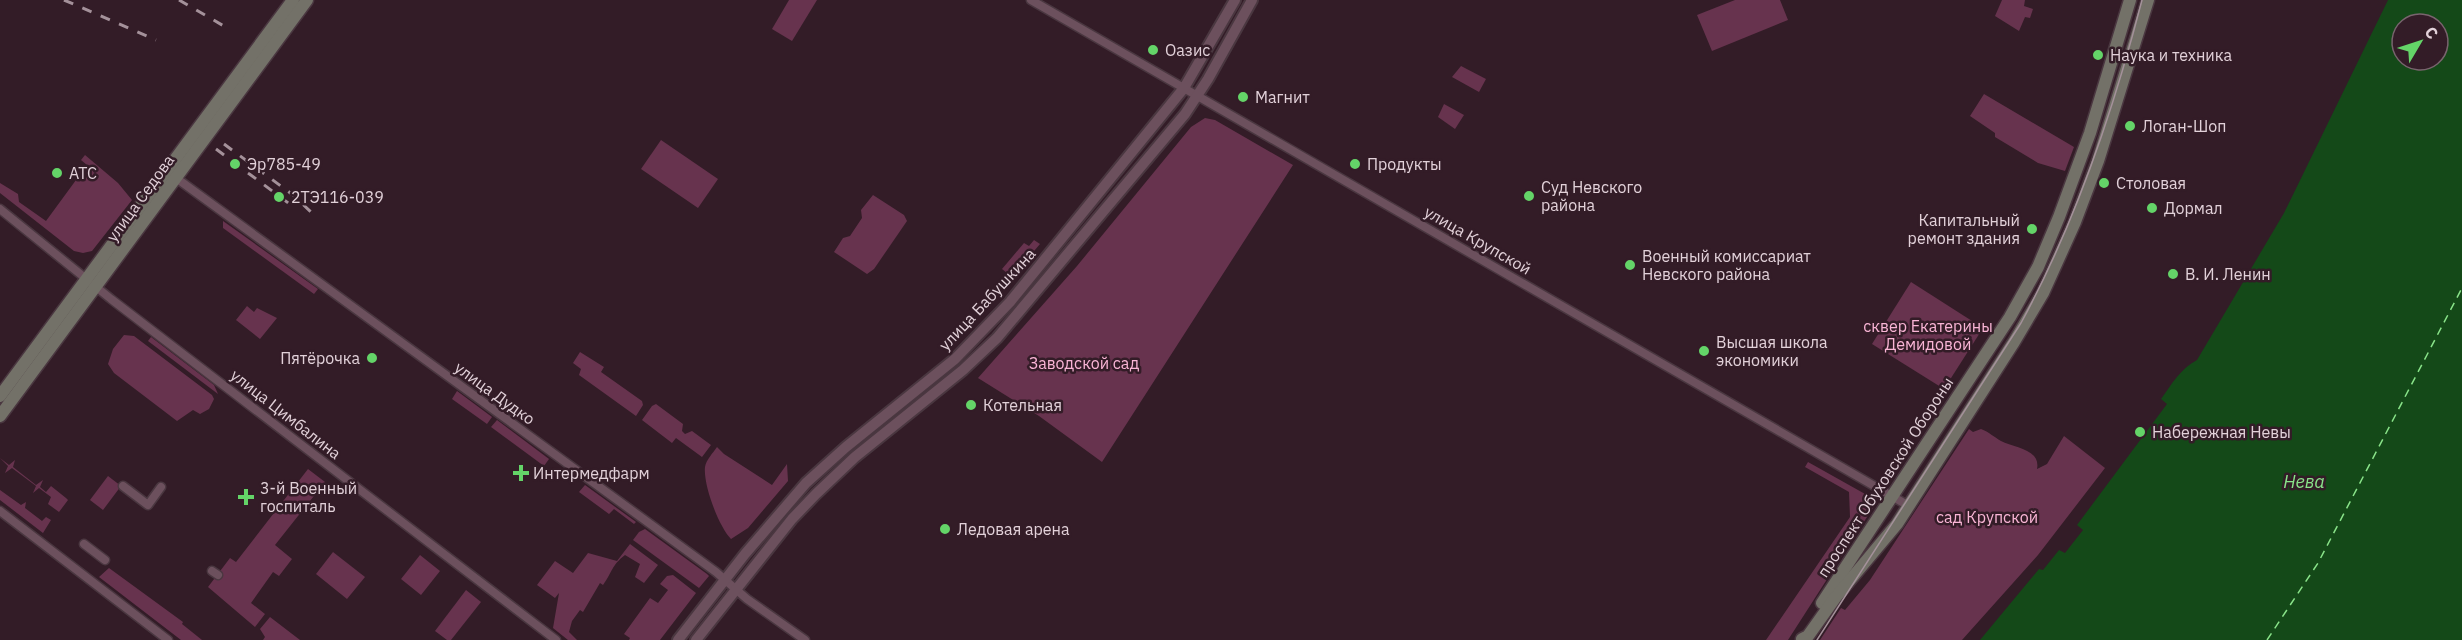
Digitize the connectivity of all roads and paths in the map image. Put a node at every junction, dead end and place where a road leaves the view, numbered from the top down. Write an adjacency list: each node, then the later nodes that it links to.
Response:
1 (293, 0): 10 (main road, улица Седова)
2 (308, 0): 10 (main road, улица Седова)
3 (1030, 0): 8 (street, улица Крупской)
4 (1235, 0): 8 (street, улица Бабушкина)
5 (1252, 0): 9 (street, улица Бабушкина)
6 (2130, 0): 18 (main road, проспект Обуховской Обороны)
7 (2148, 0): 19 (main road, проспект Обуховской Обороны)
8 (1184, 88): 9 (street, улица Крупской); 23 (street, улица Бабушкина)
9 (1198, 96): 18 (street, улица Крупской); 24 (street, улица Бабушкина)
10 (171, 174): 12 (main road, улица Седова); 13 (main road, улица Седова); 23 (street, улица Дудко)
11 (0, 209): 12 (street, улица Цимбалина)
12 (86, 278): 13 (street, улица Цимбалина); 14 (main road, улица Седова)
13 (96, 287): 15 (main road, улица Седова); 26 (street, улица Цимбалина)
14 (0, 396)
15 (0, 416)
16 (123, 486): 17 (street)
17 (161, 487)
18 (1893, 496): 19 (street, улица Крупской); 30 (main road, проспект Обуховской Обороны)
19 (1909, 506): 30 (main road, проспект Обуховской Обороны)
20 (0, 511): 25 (street)
21 (84, 544): 22 (street)
22 (105, 560)
23 (724, 579): 24 (street, улица Дудко); 27 (street, улица Бабушкина)
24 (736, 589): 28 (street, улица Бабушкина); 29 (street, улица Дудко)
25 (168, 640)
26 (556, 640)
27 (678, 640)
28 (696, 640)
29 (805, 640)
30 (1802, 640)

